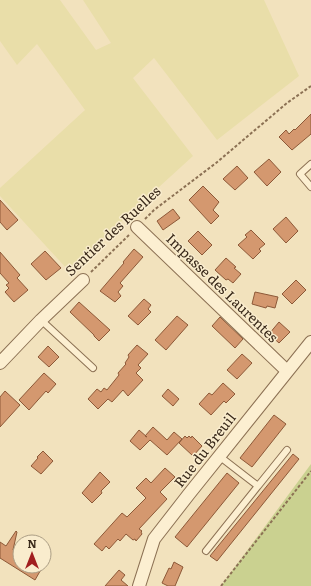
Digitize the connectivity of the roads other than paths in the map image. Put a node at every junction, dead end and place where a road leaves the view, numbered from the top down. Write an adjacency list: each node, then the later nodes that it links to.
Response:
1 (311, 164): 2 (lane)
2 (311, 187)
3 (136, 228): 9 (street, Impasse des Laurentes)
4 (82, 280): 5 (street, Sentier des Ruelles)
5 (41, 320): 7 (street, Sentier des Ruelles); 8 (lane)
6 (311, 342): 9 (street, Rue du Breuil)
7 (0, 363)
8 (93, 368)
9 (287, 370): 11 (street, Rue du Breuil)
10 (287, 450): 12 (lane)
11 (219, 456): 12 (lane); 14 (street, Rue du Breuil)
12 (258, 486): 13 (lane)
13 (206, 551)
14 (139, 586)

